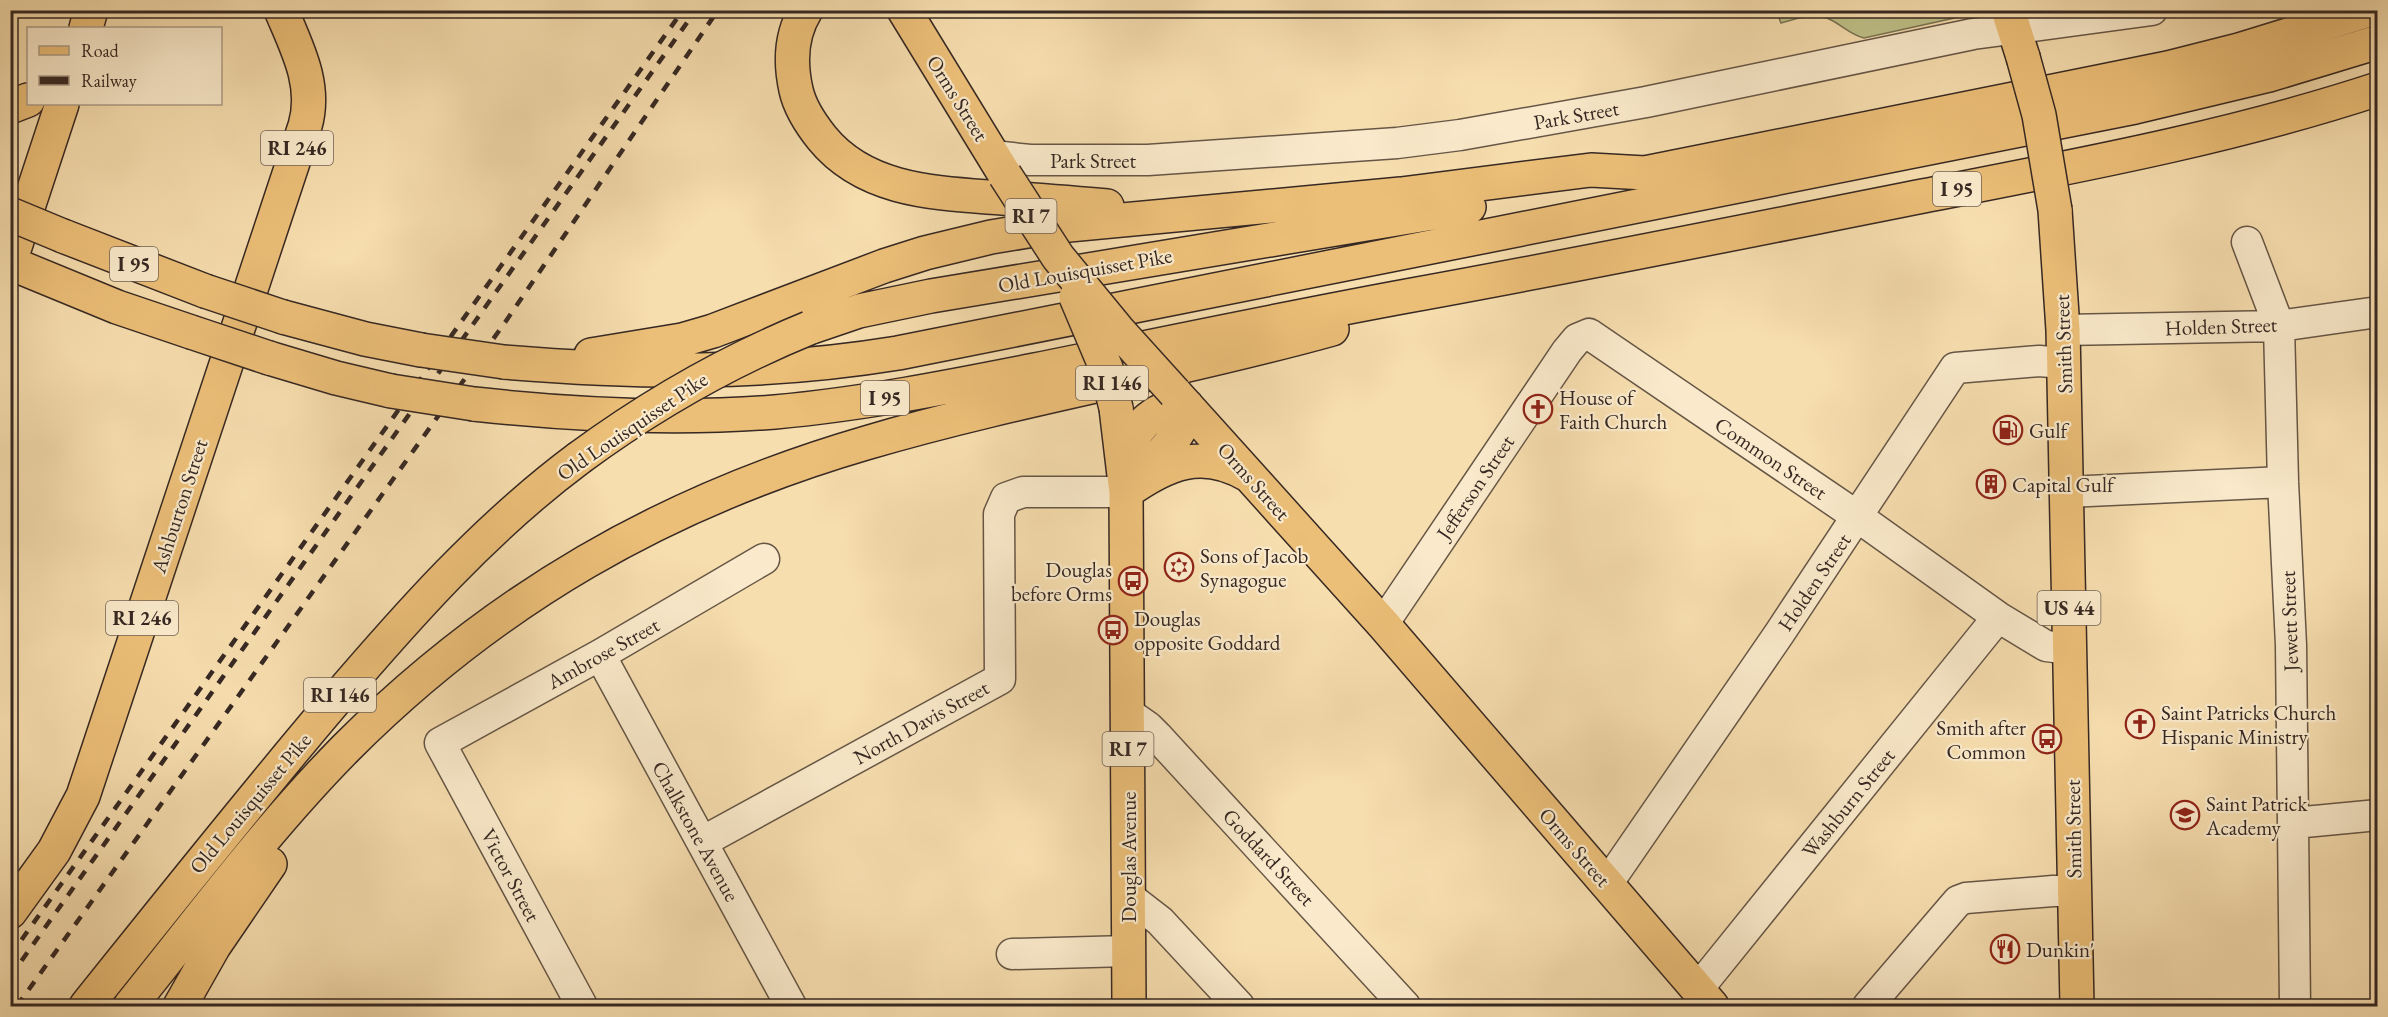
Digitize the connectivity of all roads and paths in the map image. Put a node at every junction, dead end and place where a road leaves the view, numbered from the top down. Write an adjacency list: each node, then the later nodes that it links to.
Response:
1 (91, 10): 7 (main road)
2 (281, 10): 48 (main road, Ashburton Street / RI 246)
3 (806, 10): 16 (main road)
4 (904, 10): 14 (main road, Orms Street / RI 7)
5 (2152, 10): 8 (street, Park Street)
6 (2369, 10): 15 (main road)
7 (86, 27)
8 (2015, 32): 14 (street, Park Street); 24 (main road, Smith Street / US 44, bridge)
9 (2378, 42): 26 (main road, I 95)
10 (2378, 89): 21 (main road, I 95)
11 (27, 100): 13 (main road)
12 (62, 105): 20 (main road)
13 (10, 106)
14 (999, 166): 19 (main road, Orms Street / RI 7, bridge)
15 (1645, 173): 16 (main road); 52 (main road, Old Louisquisset Pike / RI 146, bridge)
16 (1204, 213): 26 (main road)
17 (10, 214): 26 (main road, I 95, bridge)
18 (2247, 242): 23 (street, Jewett Street)
19 (1058, 257): 28 (main road, Orms Street / RI 7, bridge); 30 (main road, Douglas Avenue / RI 7, bridge)
20 (10, 263): 21 (main road, I 95, bridge)
21 (1533, 273): 40 (main road, Old Louisquisset Pike / RI 146)
22 (2378, 312): 23 (street, Holden Street)
23 (2279, 326): 24 (street, Holden Street); 31 (street, Jewett Street)
24 (2063, 330): 27 (main road, Smith Street / US 44)
25 (1596, 337): 33 (street, Common Street); 36 (street, Jefferson Street)
26 (504, 362)
27 (2064, 363): 32 (main road, Smith Street / US 44); 33 (street, Holden Street)
28 (1181, 400): 29 (main road, Orms Street); 30 (main road)
29 (1250, 477): 30 (main road); 36 (main road, Orms Street)
30 (1125, 478): 39 (main road, Douglas Avenue / RI 7); 44 (street, North Davis Street)
31 (2283, 482): 32 (street); 43 (street, Jewett Street)
32 (2067, 492): 37 (main road, Smith Street / US 44)
33 (1857, 517): 35 (street, Common Street); 45 (street, Holden Street)
34 (764, 559): 38 (street, Ambrose Street)
35 (1998, 617): 37 (street, Common Street); 51 (street, Washburn Street)
36 (1383, 624): 45 (main road, Orms Street)
37 (2070, 649): 46 (main road, Smith Street / US 44)
38 (600, 655): 41 (street, Ambrose Street); 44 (street, Chalkstone Avenue)
39 (1128, 714): 47 (main road, Douglas Avenue / RI 7); 59 (street, Goddard Street)
40 (372, 723): 53 (main road, Old Louisquisset Pike / RI 146); 54 (main road)
41 (440, 743): 55 (street, Victor Street)
42 (2378, 815): 43 (street)
43 (2294, 823): 62 (street, Jewett Street)
44 (702, 842): 56 (street, Chalkstone Avenue)
45 (1607, 884): 51 (main road, Orms Street)
46 (2075, 891): 60 (street); 61 (main road, Smith Street / US 44)
47 (1129, 897): 49 (main road, Douglas Avenue / RI 7); 58 (street)
48 (10, 912)
49 (1129, 951): 50 (street); 57 (main road, Douglas Avenue / RI 7)
50 (1011, 954)
51 (1705, 998)
52 (86, 1006)
53 (130, 1006)
54 (180, 1006)
55 (582, 1006)
56 (792, 1006)
57 (1129, 1006)
58 (1239, 1006)
59 (1405, 1006)
60 (1868, 1006)
61 (2077, 1006)
62 (2295, 1006)

